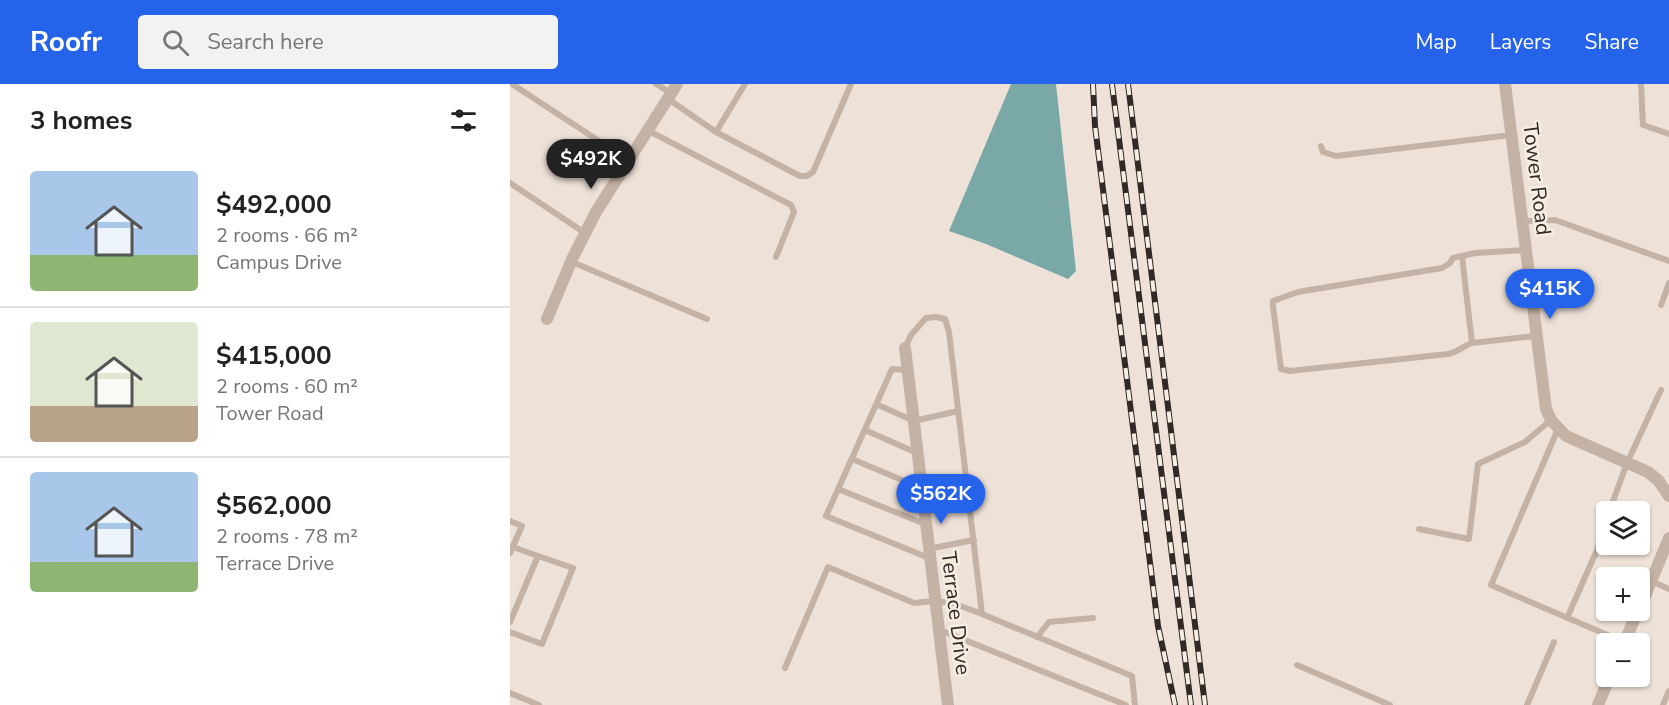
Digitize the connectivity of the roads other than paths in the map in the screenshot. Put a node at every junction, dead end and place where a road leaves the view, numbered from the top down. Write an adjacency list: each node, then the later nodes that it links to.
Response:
1 (512, 84): 13 (lane)
2 (656, 84): 7 (lane)
3 (745, 84): 9 (lane)
4 (851, 84): 9 (lane)
5 (1505, 84): 11 (street, Tower Road)
6 (1641, 84): 10 (lane)
7 (672, 92): 8 (street); 9 (lane)
8 (647, 130): 13 (street); 19 (lane)
9 (716, 132)
10 (1669, 134)
11 (1512, 135): 12 (lane); 15 (street, Tower Road)
12 (1321, 146)
13 (628, 160): 16 (street)
14 (510, 183): 16 (lane)
15 (1523, 221): 17 (street, Tower Road); 20 (lane)
16 (585, 233): 21 (street)
17 (1526, 250): 18 (lane); 26 (street, Tower Road)
18 (1462, 256): 27 (lane); 27 (lane)
19 (776, 257)
20 (1669, 261)
21 (571, 262): 24 (street); 25 (lane)
22 (1669, 283): 23 (lane)
23 (1661, 305)
24 (547, 319)
25 (707, 319)
26 (1537, 336): 27 (lane); 34 (street, Tower Road)
27 (1472, 343)
28 (905, 348): 29 (street, Terrace Drive); 32 (lane)
29 (908, 370): 31 (lane); 33 (street, Terrace Drive)
30 (1661, 390): 38 (lane)
31 (876, 404): 33 (lane); 35 (lane)
32 (958, 411): 33 (lane); 46 (lane)
33 (914, 421): 36 (street, Terrace Drive)
34 (1555, 424): 38 (street); 45 (lane); 57 (lane)
35 (865, 430): 36 (lane); 37 (lane)
36 (917, 453): 39 (street, Terrace Drive)
37 (852, 459): 39 (lane); 40 (lane)
38 (1627, 463): 41 (street); 42 (lane)
39 (921, 488): 44 (street, Terrace Drive)
40 (838, 489): 44 (lane); 49 (lane)
41 (1668, 492)
42 (1613, 501)
43 (510, 521): 48 (lane)
44 (926, 525): 49 (street, Terrace Drive)
45 (1419, 529)
46 (974, 540): 49 (lane); 55 (lane)
47 (1667, 546): 52 (street)
48 (511, 550): 51 (lane)
49 (929, 554): 54 (street, Terrace Drive)
50 (1596, 554): 57 (lane)
51 (538, 556): 58 (lane); 60 (lane)
52 (1651, 581): 53 (lane)
53 (1669, 589)
54 (934, 601): 55 (lane); 59 (street, Terrace Drive); 65 (lane)
55 (982, 614): 62 (lane)
56 (1093, 618): 62 (lane)
57 (1567, 618): 61 (lane)
58 (510, 622)
59 (938, 630): 70 (street, Terrace Drive); 71 (lane)
60 (510, 632)
61 (1601, 633)
62 (1037, 637): 72 (lane)
63 (1554, 642): 74 (lane)
64 (1297, 665): 73 (lane)
65 (785, 668)
66 (1605, 687): 75 (street)
67 (1669, 691): 76 (lane)
68 (510, 693): 69 (lane)
69 (539, 705)
70 (948, 705)
71 (1126, 705)
72 (1135, 705)
73 (1390, 705)
74 (1527, 705)
75 (1598, 705)
76 (1663, 705)

